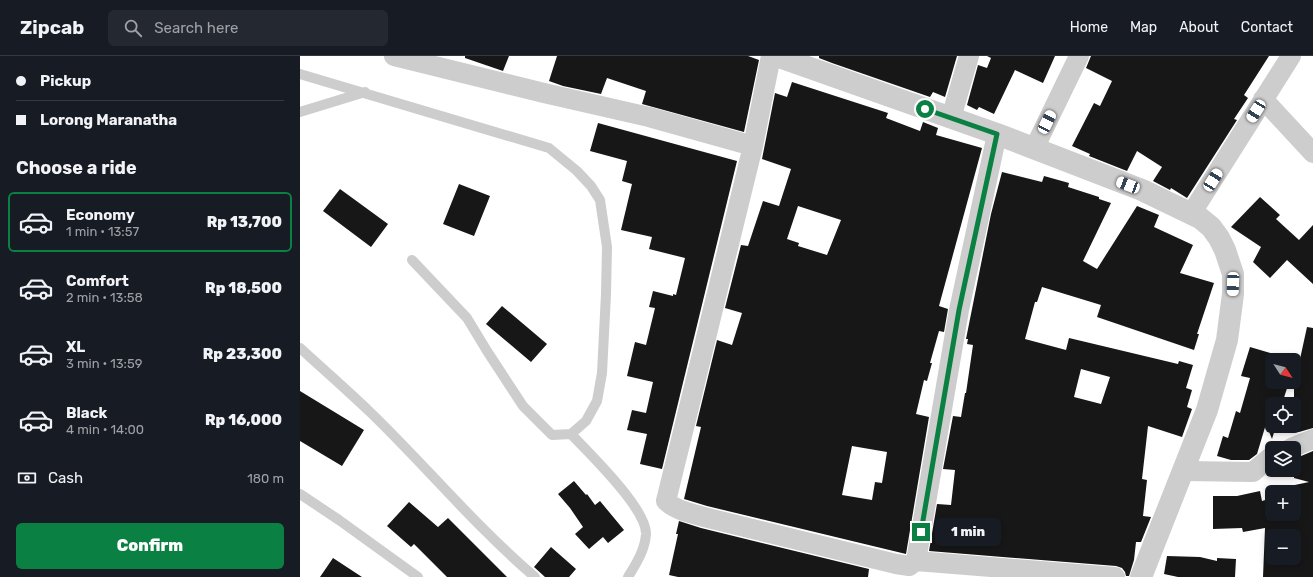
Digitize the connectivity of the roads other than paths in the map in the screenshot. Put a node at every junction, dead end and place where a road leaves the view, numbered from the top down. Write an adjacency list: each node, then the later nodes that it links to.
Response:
1 (394, 56): 13 (street)
2 (771, 56): 13 (street)
3 (776, 56): 11 (street)
4 (969, 56): 11 (street)
5 (1079, 56): 14 (street)
6 (1291, 56): 9 (street)
7 (300, 74): 8 (lane)
8 (365, 92): 10 (lane); 19 (lane)
9 (1263, 99): 15 (street); 16 (street)
10 (300, 112)
11 (951, 118): 12 (street)
12 (997, 134): 14 (street); 25 (street)
13 (752, 146): 25 (street)
14 (1034, 149): 16 (street)
15 (1313, 153)
16 (1191, 214): 23 (street)
17 (412, 260): 19 (lane)
18 (300, 348): 27 (lane)
19 (571, 434): 28 (lane)
20 (1313, 439): 21 (street)
21 (1301, 444)
22 (1265, 462): 23 (street)
23 (1184, 471): 30 (street)
24 (300, 494): 26 (lane)
25 (916, 561): 29 (street)
26 (418, 577)
27 (535, 577)
28 (628, 577)
29 (1115, 577)
30 (1141, 577)

